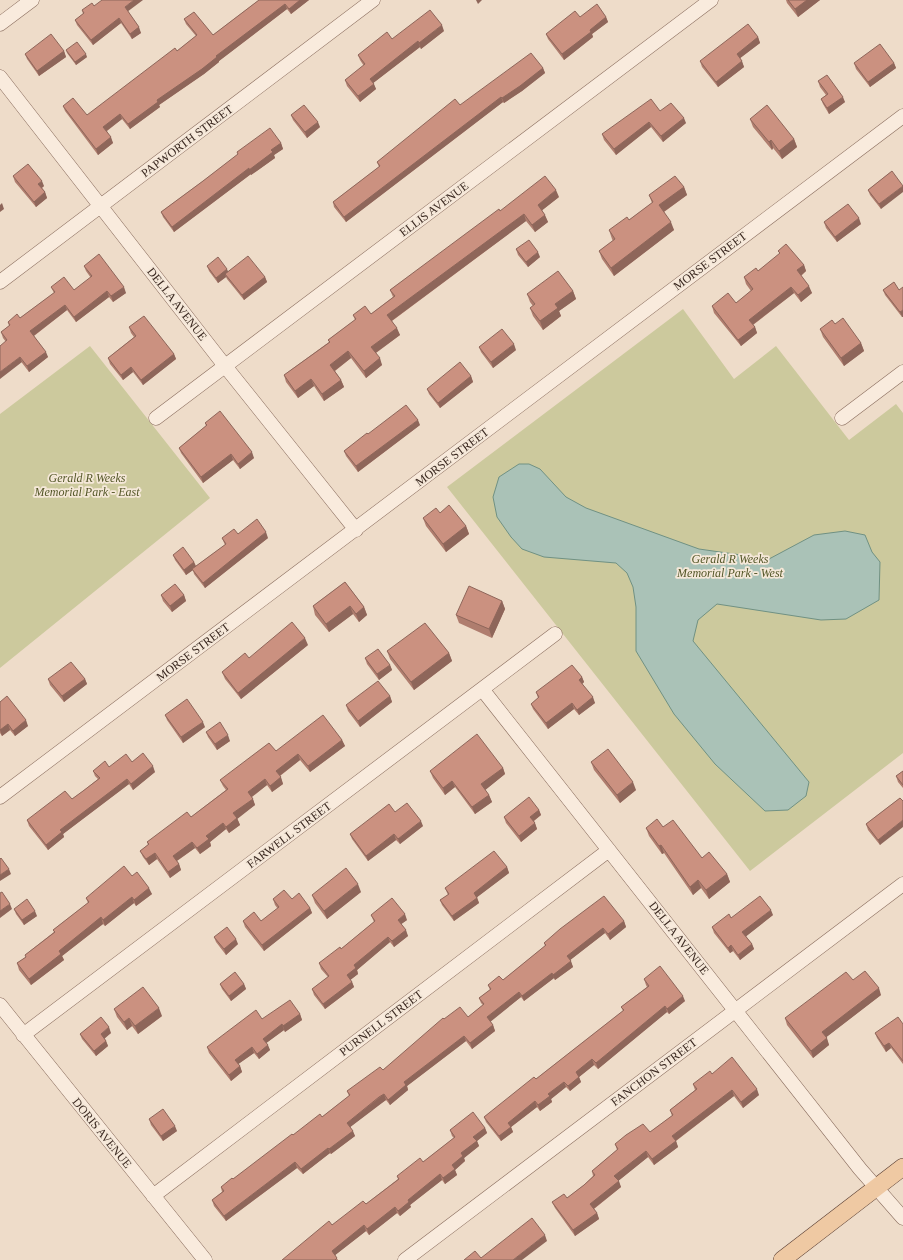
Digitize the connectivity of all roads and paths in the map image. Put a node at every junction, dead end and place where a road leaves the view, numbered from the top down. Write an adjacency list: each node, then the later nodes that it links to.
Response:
1 (32, 0): 4 (street)
2 (373, 0): 7 (street, PAPWORTH STREET)
3 (711, 0): 9 (street, ELLIS AVENUE)
4 (0, 24)
5 (0, 77): 7 (street, DELLA AVENUE)
6 (903, 116): 13 (street, MORSE STREET)
7 (100, 207): 8 (street, PAPWORTH STREET); 9 (street, DELLA AVENUE)
8 (0, 282)
9 (225, 366): 11 (street, ELLIS AVENUE); 13 (street, DELLA AVENUE)
10 (903, 372): 12 (street)
11 (156, 418)
12 (842, 418)
13 (356, 530): 16 (street, MORSE STREET)
14 (554, 634): 15 (street, FARWELL STREET)
15 (482, 689): 17 (street, DELLA AVENUE); 21 (street, FARWELL STREET)
16 (0, 797)
17 (609, 850): 20 (street, DELLA AVENUE); 24 (street, PURNELL STREET)
18 (903, 884): 20 (street, FANCHON STREET)
19 (0, 1005): 21 (street, DORIS AVENUE)
20 (736, 1010): 23 (street, DELLA AVENUE); 27 (street, FANCHON STREET)
21 (23, 1035): 24 (street, DORIS AVENUE)
22 (903, 1167): 23 (main road)
23 (876, 1187): 25 (street, DELLA AVENUE); 28 (main road)
24 (153, 1196): 26 (street, DORIS AVENUE)
25 (903, 1218)
26 (205, 1260)
27 (405, 1260)
28 (782, 1260)

